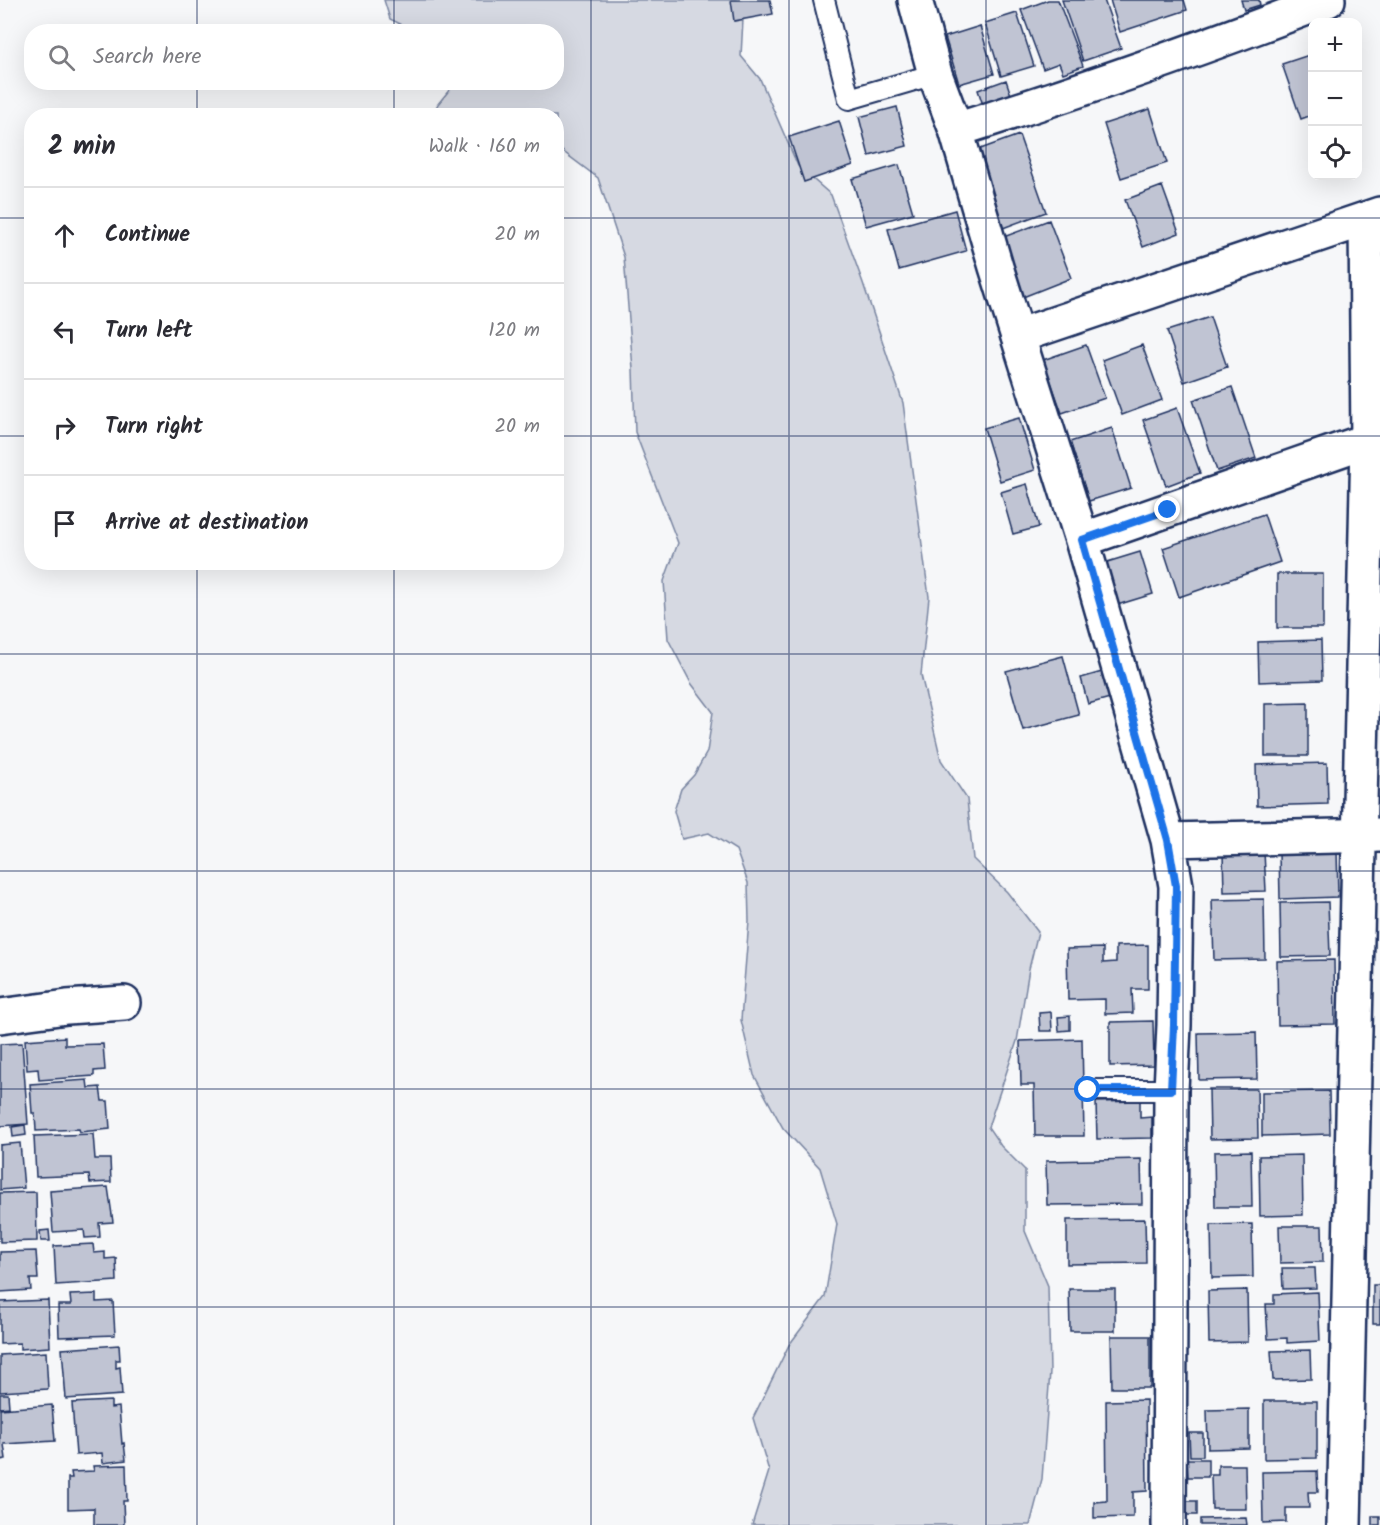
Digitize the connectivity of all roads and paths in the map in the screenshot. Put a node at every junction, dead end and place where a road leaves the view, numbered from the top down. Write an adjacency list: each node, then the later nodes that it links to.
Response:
1 (824, 0): 4 (lane)
2 (915, 0): 4 (street)
3 (1328, 0): 5 (street)
4 (935, 74): 5 (street)
5 (956, 130): 7 (street)
6 (1373, 217): 7 (street); 8 (street)
7 (1018, 336): 9 (street)
8 (1374, 439): 9 (street); 10 (street)
9 (1082, 540): 11 (street)
10 (1369, 835): 11 (street); 17 (street)
11 (1168, 840): 15 (street)
12 (124, 1003): 13 (street)
13 (0, 1016)
14 (1088, 1090): 15 (lane)
15 (1171, 1090): 16 (street)
16 (1169, 1525)
17 (1344, 1525)

